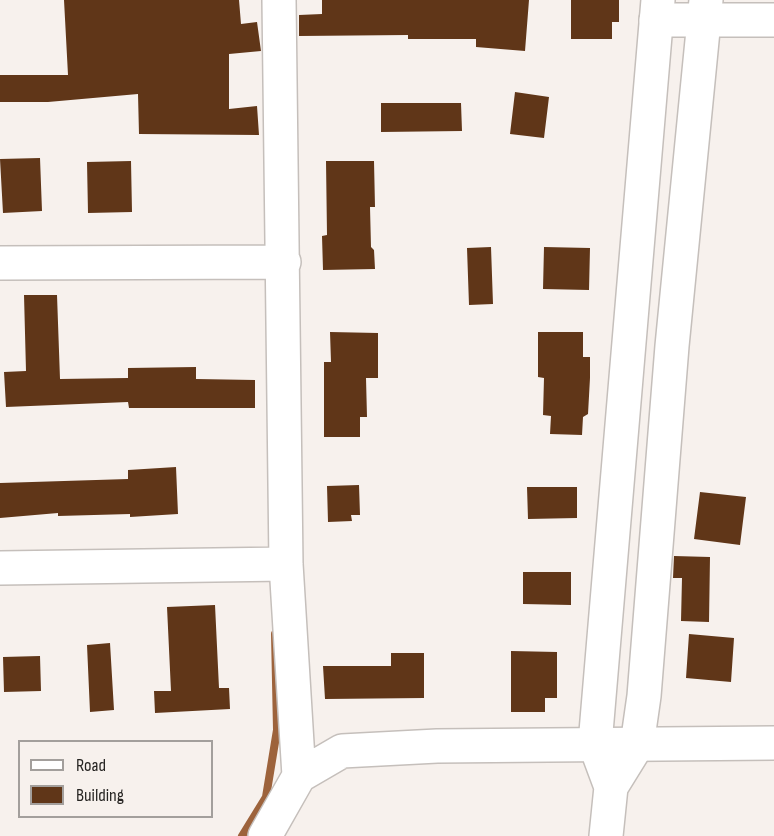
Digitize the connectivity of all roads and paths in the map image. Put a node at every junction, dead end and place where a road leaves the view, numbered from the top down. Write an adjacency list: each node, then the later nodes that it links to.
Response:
1 (279, 0): 7 (street)
2 (657, 10): 3 (street); 5 (street)
3 (706, 10): 4 (street); 6 (street)
4 (774, 20)
5 (646, 124): 6 (street); 9 (street)
6 (693, 128): 10 (street)
7 (284, 262): 8 (street); 11 (street)
8 (0, 263)
9 (615, 505): 10 (street); 14 (street)
10 (659, 508): 15 (street)
11 (285, 564): 12 (street); 16 (street)
12 (0, 568)
13 (774, 743): 15 (street)
14 (595, 744): 15 (street); 16 (street); 17 (street)
15 (637, 745): 17 (street)
16 (299, 776): 18 (street)
17 (611, 787): 19 (street)
18 (265, 836)
19 (606, 836)

